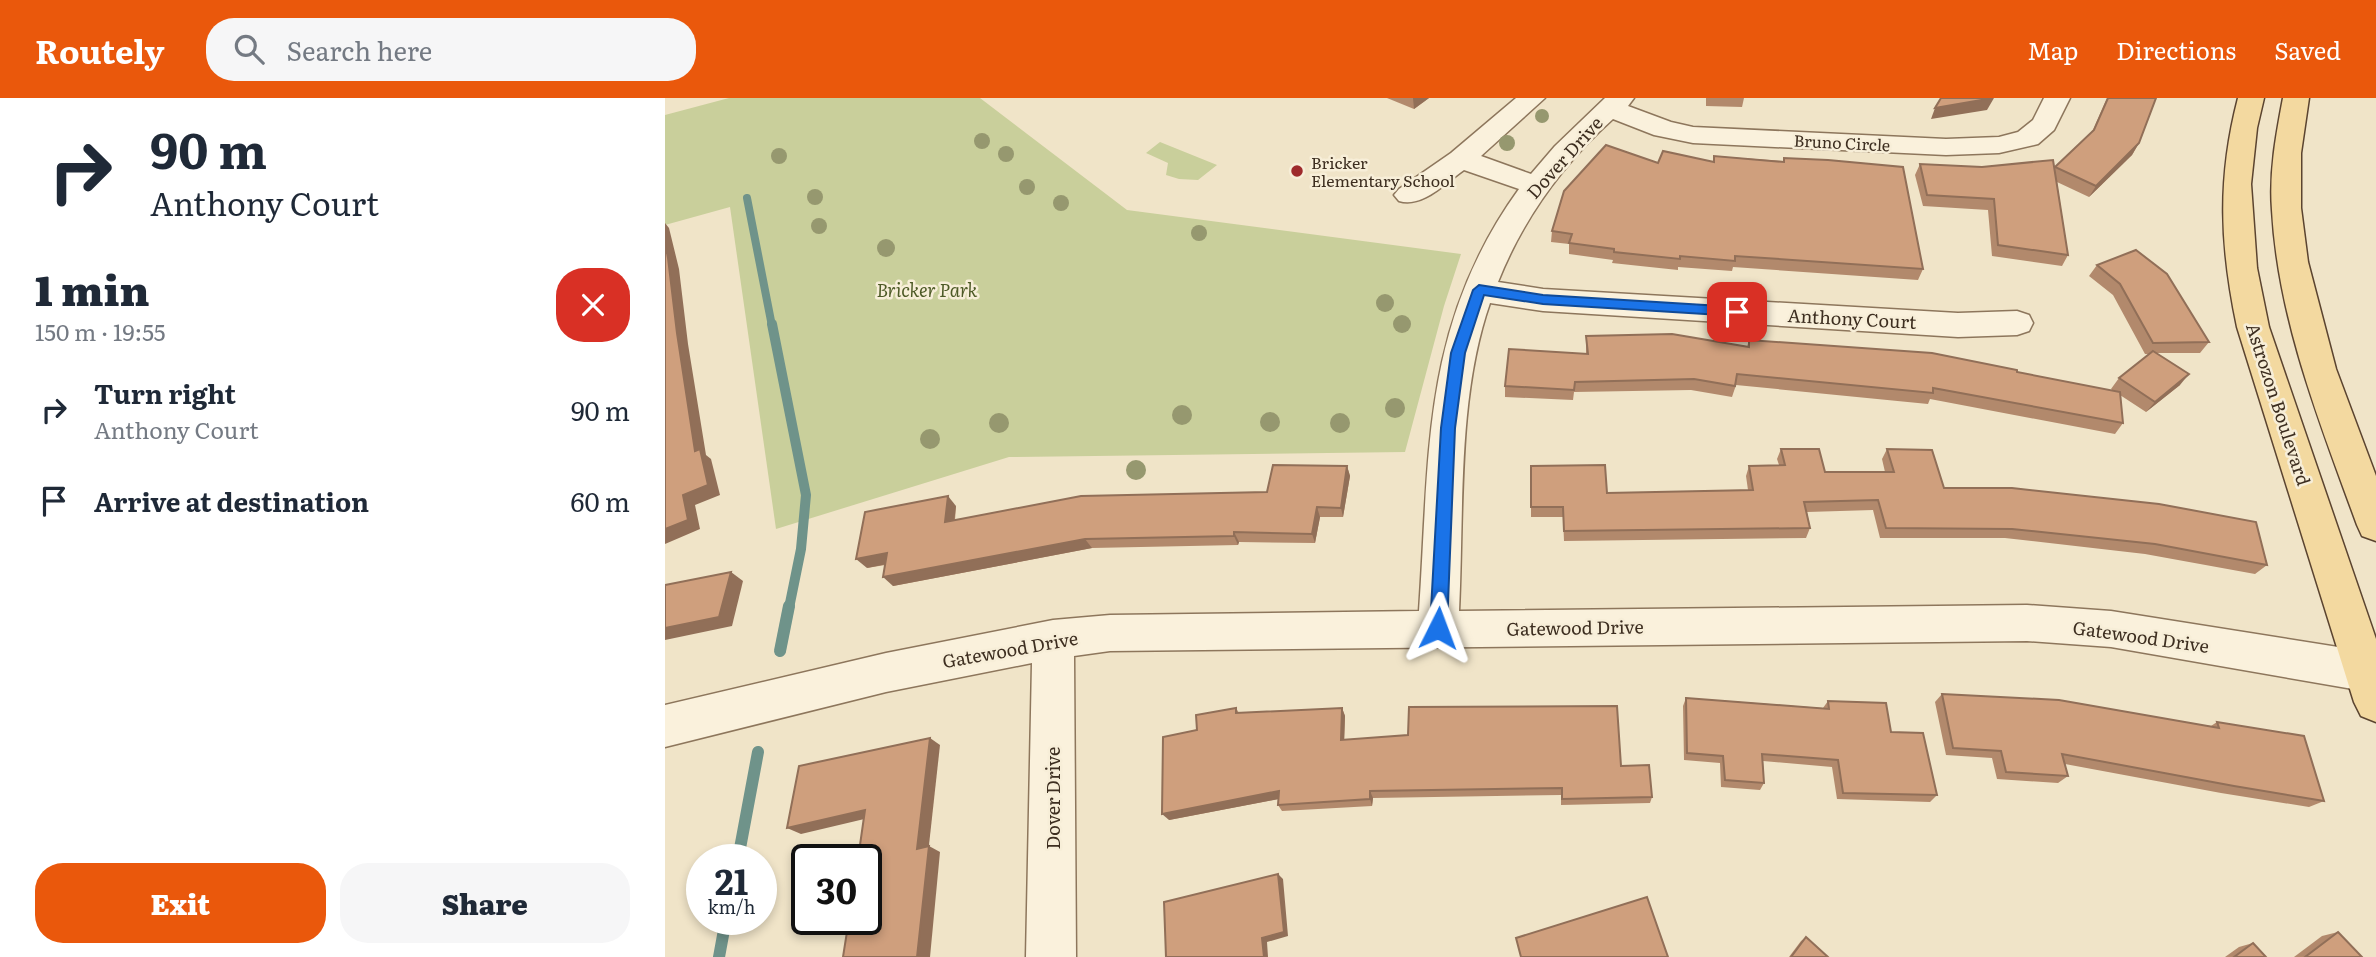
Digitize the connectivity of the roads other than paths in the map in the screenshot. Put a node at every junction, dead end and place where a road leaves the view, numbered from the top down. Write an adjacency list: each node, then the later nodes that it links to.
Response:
1 (1532, 98): 6 (street)
2 (2057, 98): 5 (street, Bruno Circle)
3 (2251, 98): 14 (main road, Astrozon Boulevard)
4 (2296, 98): 11 (main road)
5 (1615, 103): 7 (street, Dover Drive)
6 (1461, 159): 7 (street); 8 (street)
7 (1535, 185): 9 (street, Dover Drive)
8 (1409, 195)
9 (1479, 290): 10 (street, Anthony Court); 12 (street, Dover Drive)
10 (2017, 323)
11 (2376, 525)
12 (1438, 628): 13 (street, Gatewood Drive); 14 (street, Gatewood Drive)
13 (1053, 639): 15 (street, Gatewood Drive); 16 (street, Dover Drive)
14 (2373, 682)
15 (665, 726)
16 (1051, 957)

